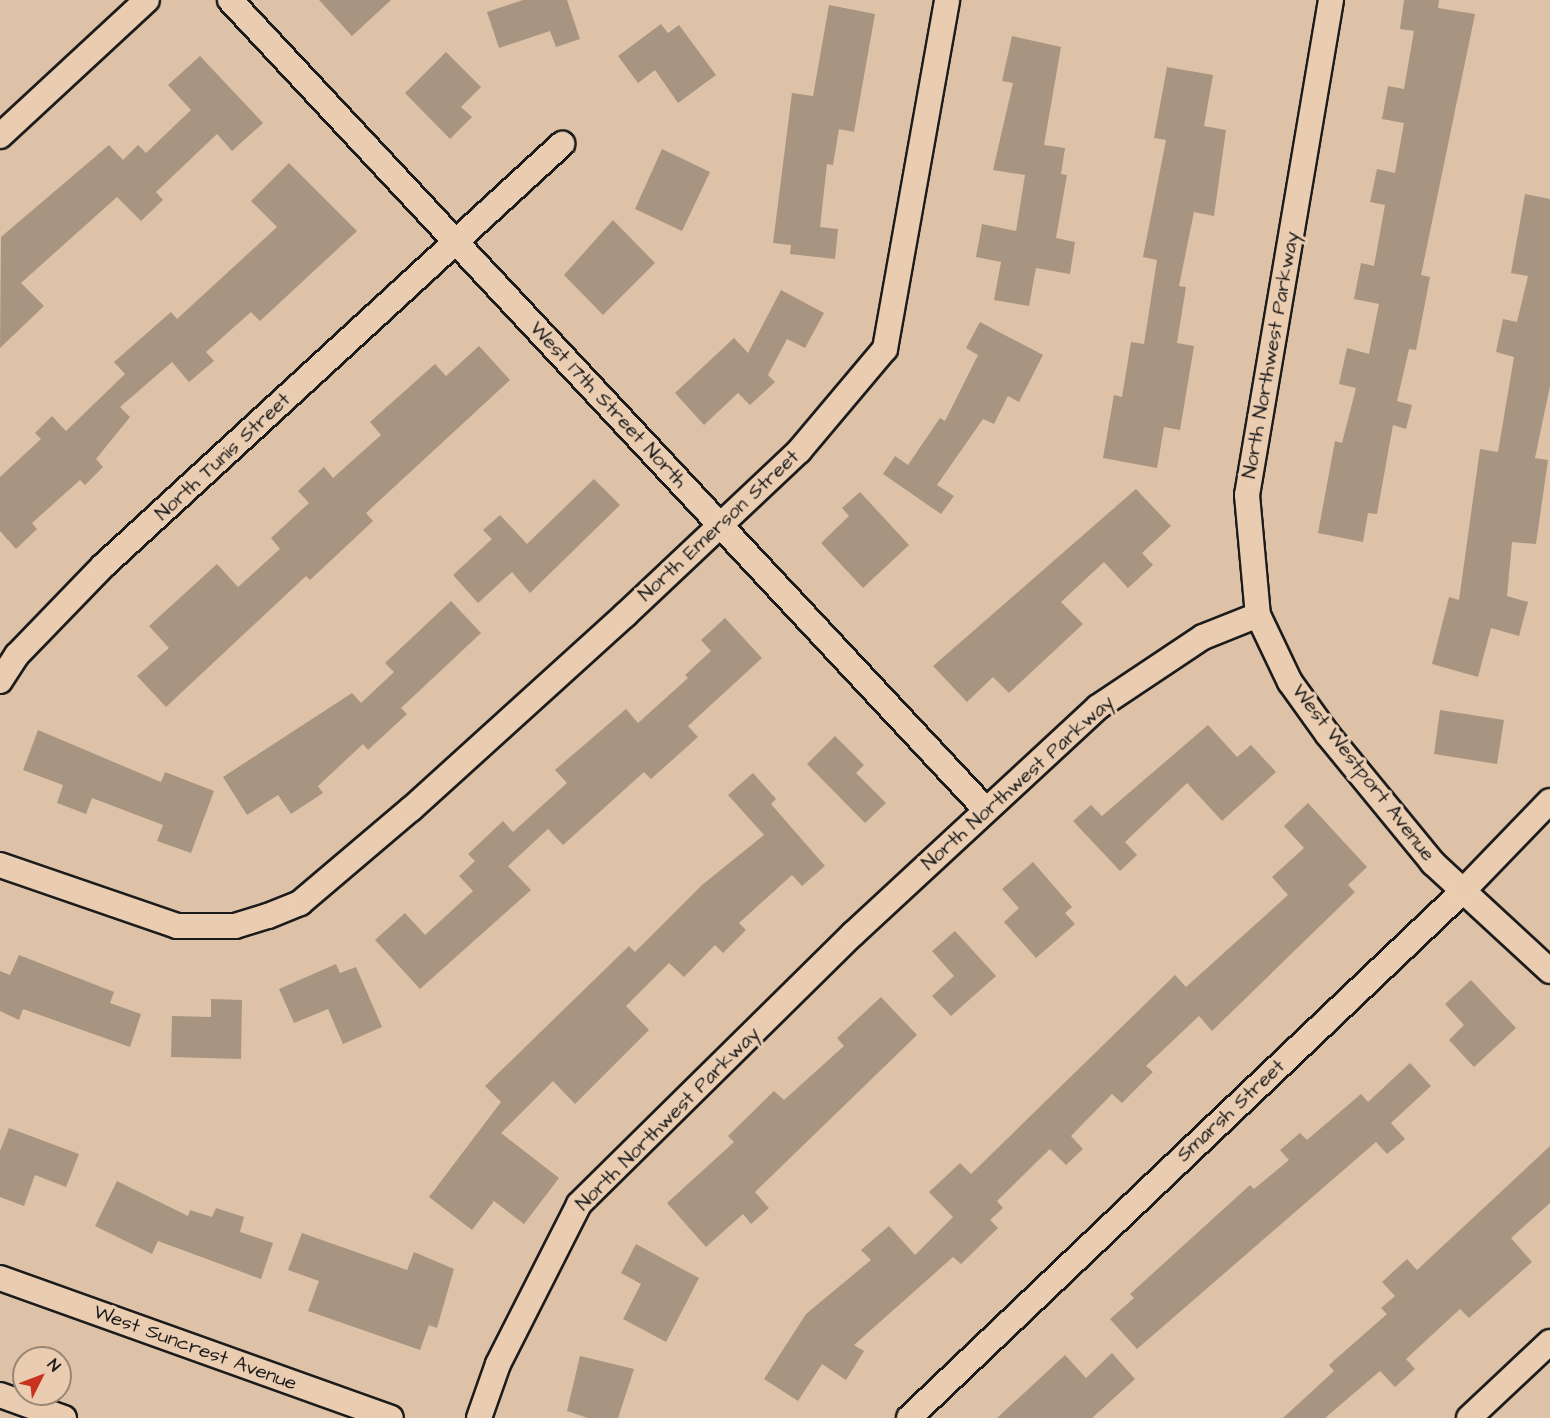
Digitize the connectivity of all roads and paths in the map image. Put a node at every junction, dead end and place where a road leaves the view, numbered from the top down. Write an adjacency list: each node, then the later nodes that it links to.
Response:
1 (147, 0): 5 (street)
2 (230, 0): 7 (street, West 17th Street North)
3 (947, 0): 8 (street, North Emerson Street)
4 (1331, 0): 9 (street, North Northwest Parkway)
5 (0, 136)
6 (562, 144): 7 (street, North Tunis Street)
7 (456, 242): 8 (street, West 17th Street North); 10 (street, North Tunis Street)
8 (720, 525): 12 (street, West 17th Street North); 13 (street, North Emerson Street)
9 (1258, 615): 12 (street, North Northwest Parkway); 14 (street, West Westport Avenue)
10 (0, 681)
11 (1550, 801): 14 (street, Smarsh Street)
12 (986, 810): 21 (street, North Northwest Parkway)
13 (0, 866)
14 (1463, 891): 15 (street, West Westport Avenue); 22 (street, Smarsh Street)
15 (1550, 971)
16 (0, 1278): 20 (street, West Suncrest Avenue)
17 (1550, 1342): 23 (street)
18 (0, 1395): 19 (street)
19 (64, 1418)
20 (391, 1418)
21 (478, 1418)
22 (909, 1418)
23 (1469, 1418)

